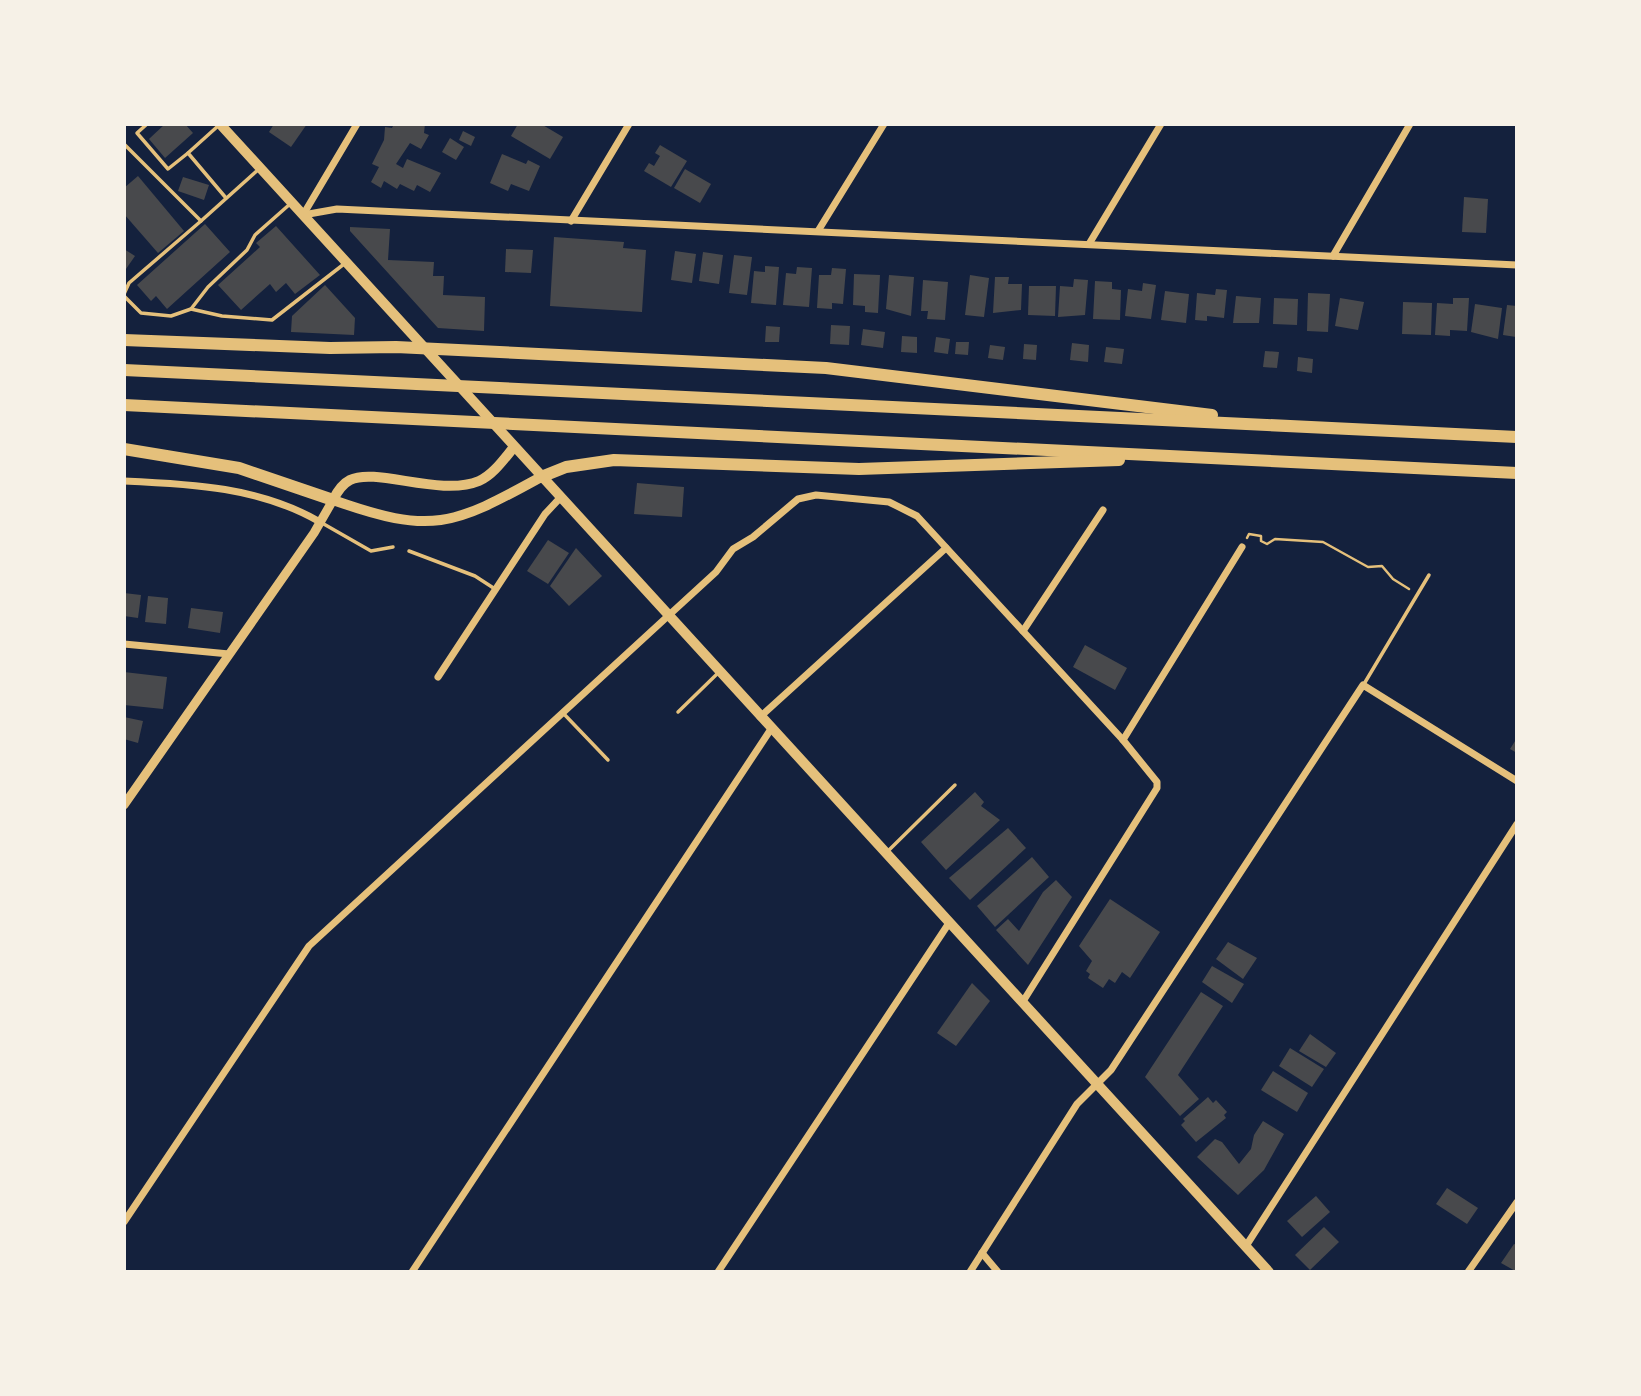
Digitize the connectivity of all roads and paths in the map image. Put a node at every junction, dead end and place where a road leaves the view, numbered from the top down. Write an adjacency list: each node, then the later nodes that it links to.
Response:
1 (147, 124): 9 (lane)
2 (220, 124): 9 (lane); 10 (main road)
3 (358, 124): 13 (street)
4 (629, 124): 15 (street)
5 (884, 124): 16 (street)
6 (1161, 124): 17 (street)
7 (1410, 124): 18 (street)
8 (124, 144): 14 (lane)
9 (188, 153): 11 (lane)
10 (260, 168): 11 (lane); 12 (main road)
11 (226, 198): 14 (lane)
12 (292, 203): 13 (main road); 22 (lane)
13 (303, 215): 15 (street); 19 (main road)
14 (201, 221): 21 (lane)
15 (571, 221): 16 (street)
16 (818, 231): 17 (street)
17 (1089, 244): 18 (street)
18 (1332, 256): 20 (street)
19 (346, 262): 22 (lane); 24 (main road)
20 (1517, 265)
21 (124, 295): 22 (lane)
22 (191, 309)
23 (124, 340): 24 (highway)
24 (422, 349): 27 (highway); 29 (main road)
25 (124, 370): 27 (highway)
26 (124, 405): 31 (highway)
27 (1311, 427): 28 (highway)
28 (1517, 437)
29 (514, 447): 33 (main road); 36 (main road)
30 (124, 449): 36 (highway)
31 (1215, 457): 32 (highway); 33 (highway)
32 (1517, 473)
33 (541, 477): 35 (main road); 36 (main road)
34 (124, 481): 38 (street)
35 (560, 498): 44 (street); 46 (main road)
36 (333, 500): 38 (street)
37 (1103, 510): 47 (street)
38 (320, 522): 39 (lane); 49 (street)
39 (393, 547)
40 (1241, 547): 45 (path); 57 (street)
41 (946, 548): 46 (street); 47 (street); 55 (street)
42 (409, 551): 44 (lane)
43 (1429, 575): 45 (lane)
44 (495, 589): 51 (street)
45 (1418, 594): 52 (lane)
46 (668, 616): 50 (main road); 54 (street)
47 (1023, 631): 57 (street)
48 (124, 644): 49 (street)
49 (229, 654): 61 (street)
50 (719, 672): 53 (lane); 55 (main road)
51 (438, 677)
52 (1363, 685): 59 (street); 66 (street)
53 (678, 712)
54 (563, 713): 58 (lane); 68 (street)
55 (760, 717): 56 (main road)
56 (771, 729): 63 (main road); 71 (street)
57 (1123, 740): 65 (street)
58 (608, 760)
59 (1517, 781)
60 (955, 785): 63 (lane)
61 (124, 805)
62 (1517, 824): 69 (street)
63 (885, 853): 64 (main road)
64 (949, 923): 65 (main road); 72 (street)
65 (1022, 1003): 66 (main road)
66 (1096, 1084): 69 (main road); 70 (street)
67 (1517, 1202): 76 (street)
68 (124, 1222)
69 (1246, 1247): 75 (main road)
70 (982, 1253): 73 (street); 74 (street)
71 (412, 1272)
72 (718, 1272)
73 (970, 1272)
74 (998, 1272)
75 (1269, 1272)
76 (1468, 1272)

